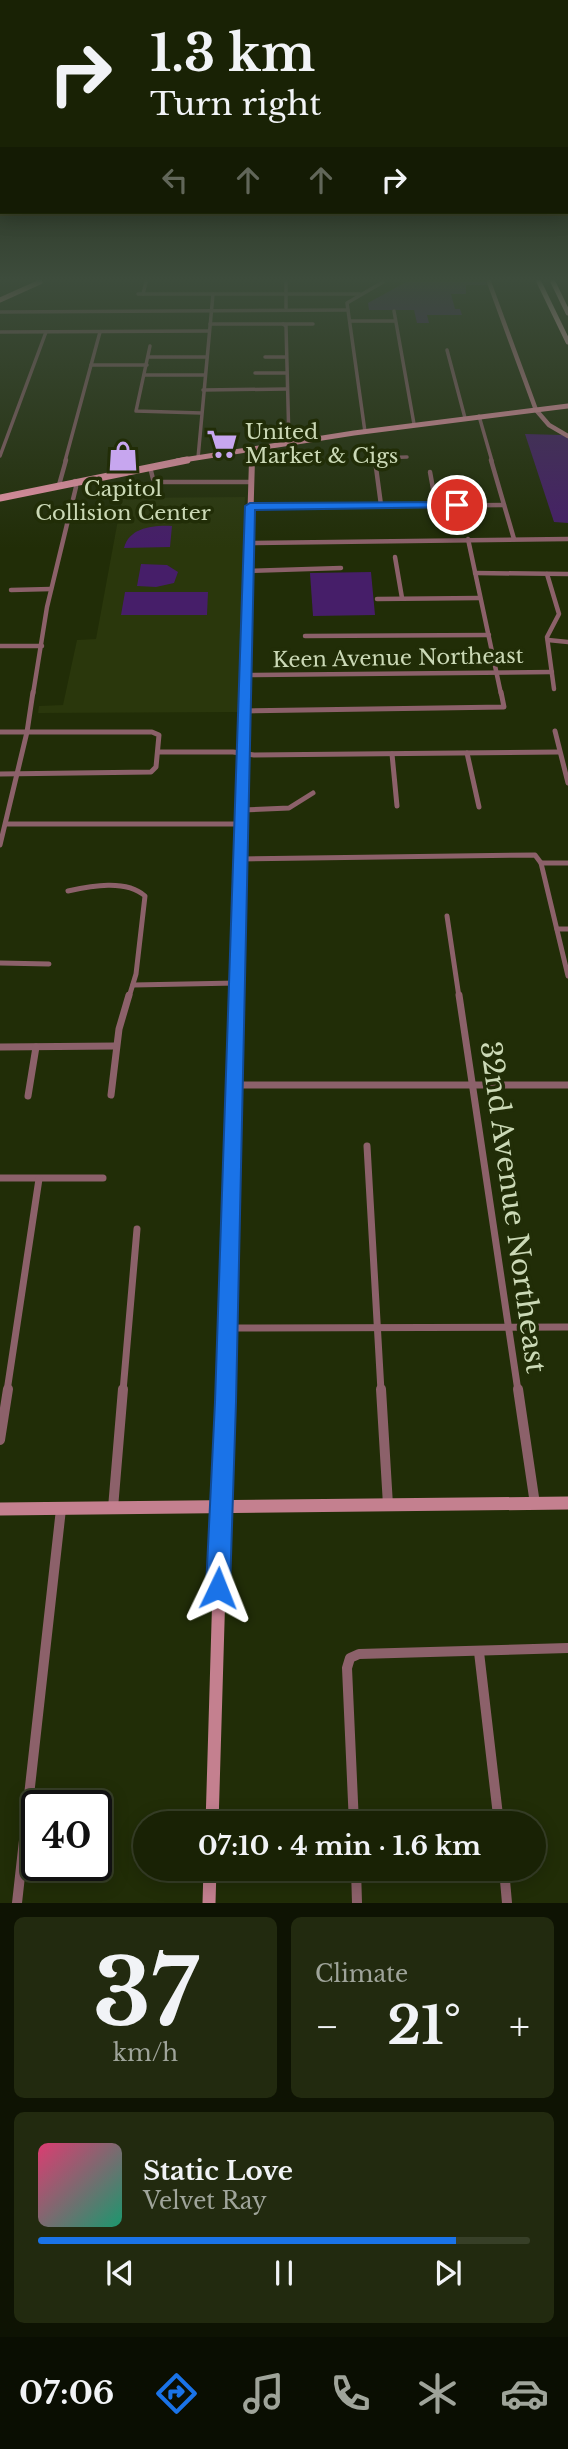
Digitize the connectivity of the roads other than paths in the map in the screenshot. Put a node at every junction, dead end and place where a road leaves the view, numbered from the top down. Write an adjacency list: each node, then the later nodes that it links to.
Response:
1 (32, 371): 25 (street)
2 (89, 371): 32 (street)
3 (146, 371): 11 (street)
4 (205, 371): 12 (street)
5 (356, 371): 21 (street)
6 (404, 371): 20 (street)
7 (453, 371): 19 (street)
8 (522, 371): 16 (street)
9 (255, 373): 10 (street)
10 (286, 373): 13 (street)
11 (145, 375): 12 (street); 17 (street)
12 (205, 375): 14 (street)
13 (286, 389): 14 (street); 23 (street)
14 (203, 390): 17 (street)
15 (568, 406): 16 (main road)
16 (536, 410): 18 (main road); 22 (street)
17 (201, 413): 27 (street)
18 (479, 416): 19 (main road); 36 (street)
19 (465, 418): 20 (main road)
20 (414, 425): 21 (main road)
21 (365, 432): 23 (main road)
22 (568, 436)
23 (289, 443): 24 (main road)
24 (249, 449): 27 (main road); 31 (street)
25 (0, 456)
26 (407, 457): 34 (street)
27 (198, 458): 28 (main road)
28 (150, 467): 30 (main road); 31 (street)
29 (430, 472): 35 (street)
30 (75, 481): 32 (main road); 48 (street)
31 (251, 482): 37 (street)
32 (59, 485): 33 (main road)
33 (0, 498)
34 (381, 505): 35 (street); 37 (street)
35 (436, 505): 36 (street)
36 (504, 505): 39 (street)
37 (250, 506): 41 (street)
38 (468, 539): 39 (street); 41 (street); 45 (street)
39 (514, 539): 40 (street)
40 (568, 539)
41 (249, 543): 44 (street)
42 (395, 557): 50 (street)
43 (341, 568): 44 (street)
44 (248, 571): 61 (street)
45 (475, 573): 46 (street); 51 (street)
46 (547, 574): 47 (street); 55 (street)
47 (568, 574)
48 (51, 589): 49 (street); 58 (street)
49 (11, 590)
50 (402, 598): 51 (street); 52 (street)
51 (480, 598): 53 (street)
52 (377, 599)
53 (489, 635): 54 (street); 60 (street)
54 (305, 636)
55 (548, 640): 56 (street); 59 (street)
56 (568, 642)
57 (0, 646): 58 (street)
58 (42, 646): 66 (street)
59 (552, 672): 60 (street, Keen Avenue Northeast); 62 (street)
60 (497, 673): 61 (street, Keen Avenue Northeast); 63 (street)
61 (245, 675): 63 (street)
62 (554, 689)
63 (244, 711): 69 (street)
64 (555, 731): 68 (street)
65 (0, 732): 66 (street)
66 (27, 732): 67 (street); 73 (street)
67 (158, 752): 69 (street); 73 (street)
68 (559, 752): 70 (street); 74 (street)
69 (243, 753): 71 (street); 78 (street)
70 (467, 753): 71 (street); 77 (street)
71 (392, 754): 76 (street)
72 (0, 774): 73 (street)
73 (18, 774): 79 (street)
74 (568, 783)
75 (313, 793): 78 (street)
76 (397, 806)
77 (479, 807)
78 (242, 810): 80 (street)
79 (6, 824): 80 (street); 81 (street)
80 (242, 824): 82 (street)
81 (0, 843)
82 (241, 859): 83 (street); 92 (street)
83 (540, 860): 84 (street); 87 (street)
84 (568, 863)
85 (68, 891): 93 (street)
86 (447, 916): 97 (street, 32nd Avenue Northeast)
87 (557, 929): 88 (street); 91 (street)
88 (568, 929)
89 (0, 963): 90 (street)
90 (49, 964)
91 (568, 976)
92 (237, 983): 93 (street); 99 (street)
93 (133, 985): 94 (street)
94 (116, 1046): 96 (street); 100 (street)
95 (0, 1047): 96 (street)
96 (36, 1047): 101 (street)
97 (472, 1085): 98 (street); 99 (street); 107 (street, 32nd Avenue Northeast)
98 (568, 1085)
99 (234, 1086): 109 (street)
100 (111, 1095)
101 (28, 1096)
102 (367, 1146): 110 (street)
103 (0, 1178): 104 (street)
104 (39, 1178): 105 (street); 111 (street)
105 (103, 1178)
106 (137, 1229): 116 (street)
107 (507, 1327): 108 (street); 110 (street); 113 (street, 32nd Avenue Northeast)
108 (568, 1327)
109 (227, 1328): 110 (street); 115 (street)
110 (377, 1328): 114 (street)
111 (0, 1440)
112 (568, 1503): 113 (street)
113 (535, 1504): 114 (street)
114 (388, 1505): 115 (street)
115 (221, 1507): 116 (street); 121 (street)
116 (113, 1508): 118 (street)
117 (0, 1509): 118 (street)
118 (61, 1509): 127 (street)
119 (568, 1648): 120 (street)
120 (480, 1652): 122 (street); 123 (street)
121 (212, 1811)
122 (353, 1811)
123 (498, 1811)
124 (210, 1881): 128 (street)
125 (356, 1881): 129 (street)
126 (504, 1881): 130 (street)
127 (18, 1903)
128 (209, 1903)
129 (357, 1903)
130 (507, 1903)

